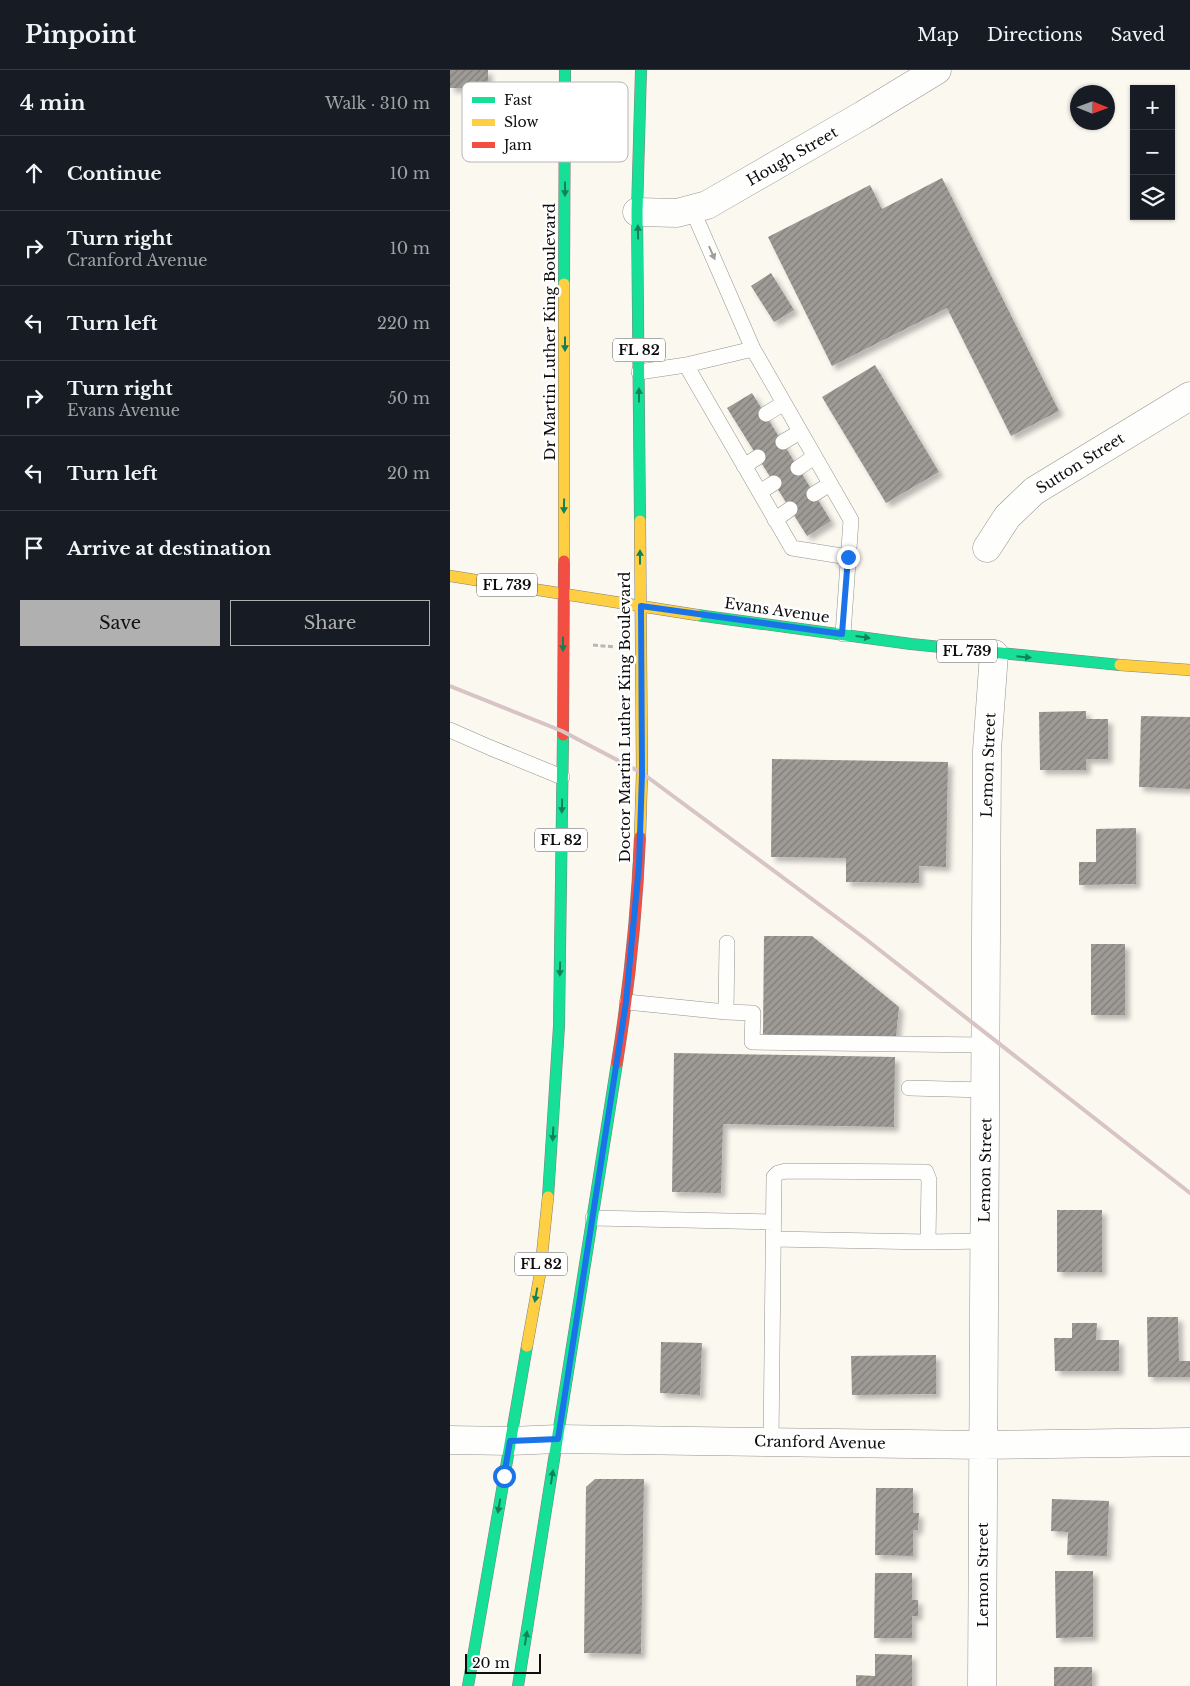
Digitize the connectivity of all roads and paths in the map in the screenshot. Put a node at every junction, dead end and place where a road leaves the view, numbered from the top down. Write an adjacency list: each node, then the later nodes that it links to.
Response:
1 (641, 70): 5 (main road, Doctor Martin Luther King Boulevard / FL 82)
2 (920, 74): 4 (street, Hough Street)
3 (565, 162): 27 (main road, Dr Martin Luther King Boulevard / FL 82, one-way to 27)
4 (692, 209): 5 (street, Hough Street); 6 (lane, one-way to 6)
5 (637, 212): 8 (main road, Doctor Martin Luther King Boulevard / FL 82, one-way to 5)
6 (753, 349): 7 (lane); 10 (lane)
7 (686, 366): 8 (lane); 16 (lane)
8 (639, 372): 28 (main road, Doctor Martin Luther King Boulevard / FL 82, one-way to 8)
9 (1190, 396): 24 (street, Sutton Street)
10 (784, 404): 11 (lane); 12 (lane)
11 (766, 414)
12 (800, 432): 13 (lane); 15 (lane)
13 (782, 442)
14 (758, 457): 16 (lane)
15 (814, 457): 17 (lane); 19 (lane)
16 (744, 466): 20 (lane)
17 (798, 468)
18 (774, 483): 20 (lane)
19 (830, 484): 21 (lane); 25 (lane)
20 (760, 492): 23 (lane)
21 (814, 494)
22 (790, 509): 23 (lane)
23 (775, 520): 25 (lane)
24 (987, 548)
25 (848, 557): 29 (lane)
26 (450, 576): 27 (main road, Evans Avenue / FL 739)
27 (563, 595): 28 (main road, Evans Avenue / FL 739); 35 (main road, FL 82, one-way to 35)
28 (641, 606): 29 (main road, Evans Avenue / FL 739); 37 (main road, Doctor Martin Luther King Boulevard / FL 82)
29 (842, 634): 32 (main road, Evans Avenue / FL 739, one-way to 32)
30 (593, 645): 31 (path)
31 (623, 648)
32 (994, 654): 33 (main road, Evans Avenue / FL 739, one-way to 33); 39 (street, Lemon Street)
33 (1190, 670)
34 (450, 730): 35 (lane)
35 (562, 777): 49 (main road, FL 82, one-way to 49)
36 (727, 943): 38 (lane)
37 (626, 1002): 38 (lane); 42 (main road, Doctor Martin Luther King Boulevard / FL 82)
38 (726, 1012): 39 (lane)
39 (985, 1045): 41 (street, Lemon Street)
40 (909, 1088): 41 (lane)
41 (985, 1090): 45 (street, Lemon Street)
42 (593, 1218): 43 (lane); 47 (main road, Doctor Martin Luther King Boulevard / FL 82)
43 (774, 1222): 44 (lane); 46 (lane)
44 (773, 1239): 46 (lane); 50 (lane)
45 (984, 1241): 46 (lane); 52 (street, Lemon Street)
46 (928, 1242)
47 (558, 1439): 49 (street, Cranford Avenue); 50 (street, Cranford Avenue); 54 (main road, Doctor Martin Luther King Boulevard / FL 82, one-way to 47)
48 (450, 1440): 49 (street, Cranford Avenue)
49 (510, 1441): 53 (main road, FL 82, one-way to 53)
50 (771, 1442): 52 (street, Cranford Avenue)
51 (1190, 1442): 52 (street, Cranford Avenue)
52 (982, 1444): 55 (street, Lemon Street)
53 (468, 1686)
54 (518, 1686)
55 (982, 1686)

